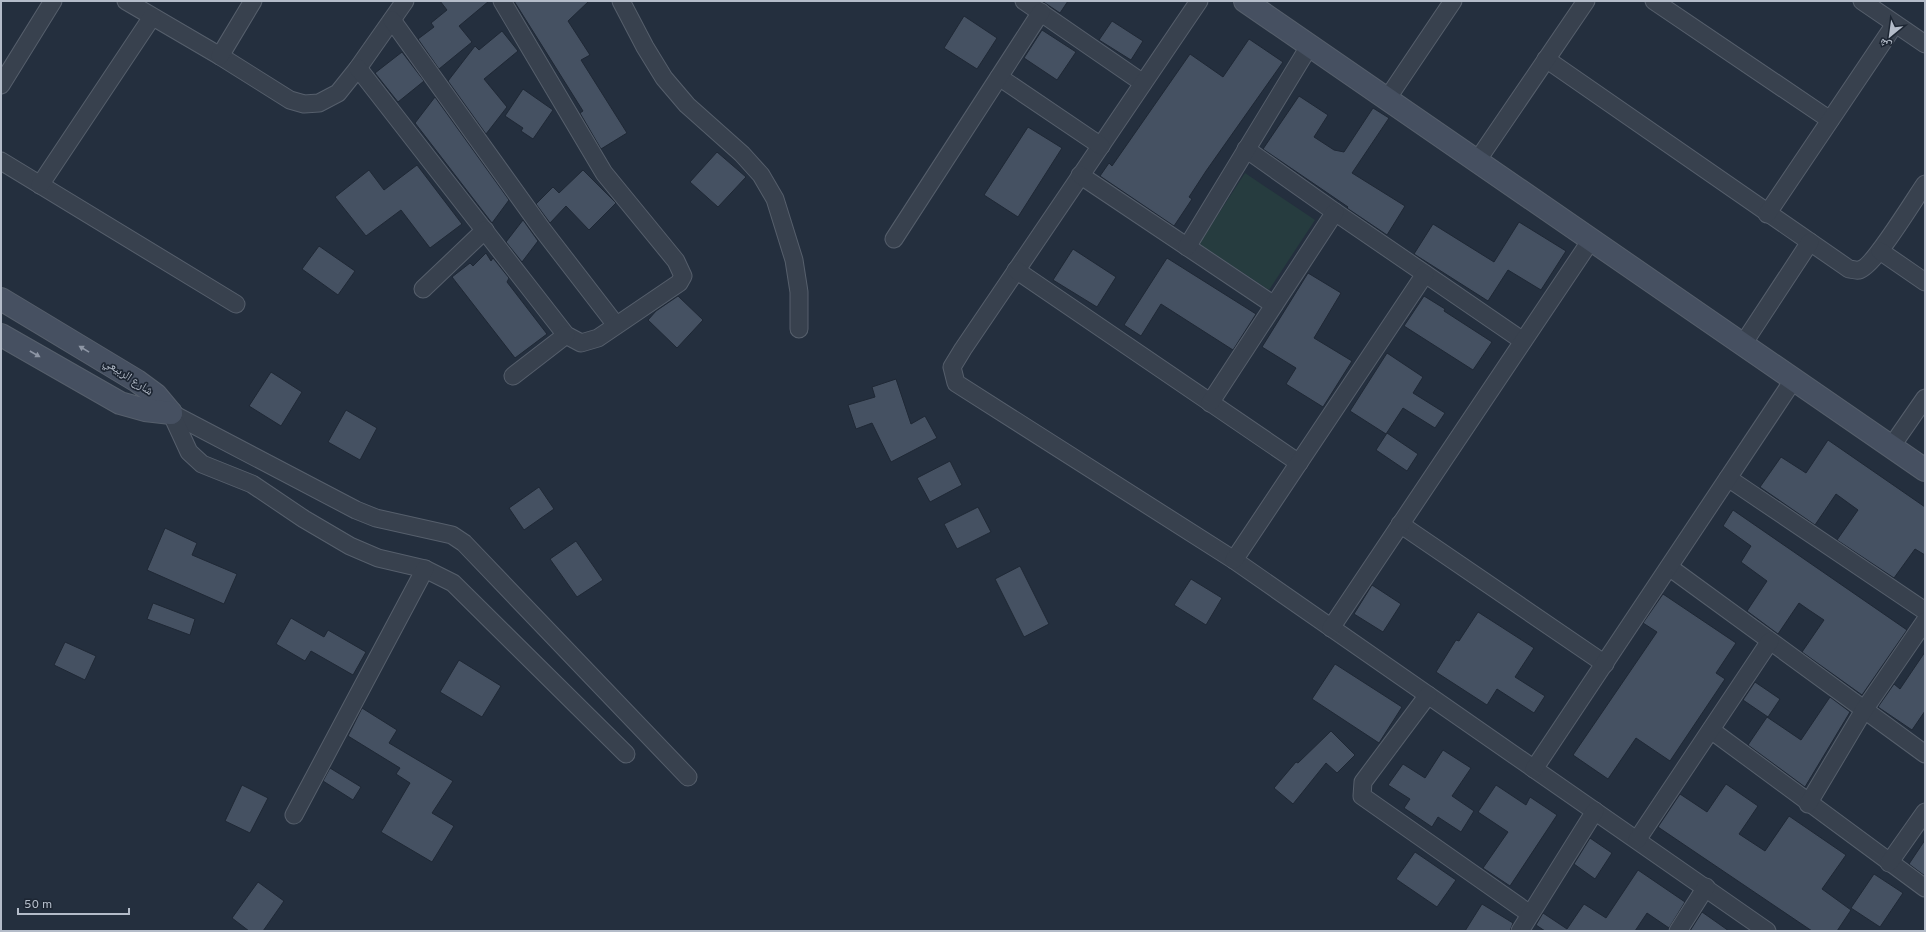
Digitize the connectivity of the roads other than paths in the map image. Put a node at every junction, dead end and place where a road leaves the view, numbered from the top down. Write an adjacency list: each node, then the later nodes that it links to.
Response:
1 (53, 1): 25 (street)
2 (126, 1): 15 (street)
3 (253, 1): 20 (street)
4 (405, 1): 16 (street)
5 (502, 1): 50 (street)
6 (621, 1): 51 (street)
7 (1024, 1): 14 (street)
8 (1199, 1): 24 (street)
9 (1246, 1): 19 (street)
10 (1453, 1): 26 (street)
11 (1586, 1): 21 (street)
12 (1654, 1): 27 (street)
13 (1862, 1): 17 (street)
14 (1041, 12): 23 (street); 24 (street)
15 (152, 17): 20 (street); 34 (street)
16 (392, 20): 22 (street); 50 (street)
17 (1895, 24): 18 (street); 27 (street)
18 (1925, 44)
19 (1310, 45): 26 (street); 29 (street)
20 (220, 56): 22 (street)
21 (1546, 59): 30 (street); 36 (street)
22 (358, 68): 37 (street)
23 (999, 77): 28 (street); 38 (street)
24 (1143, 83): 28 (street)
25 (1, 85)
26 (1387, 99): 30 (street)
27 (1830, 120): 36 (street)
28 (1101, 146): 32 (street)
29 (1246, 149): 35 (street); 41 (street)
30 (1477, 160): 39 (street)
31 (1, 161): 34 (street)
32 (1080, 176): 41 (street); 43 (street)
33 (1925, 184): 42 (street)
34 (40, 185): 48 (street)
35 (1335, 212): 44 (street); 49 (street)
36 (1767, 214): 40 (street)
37 (485, 230): 46 (street); 53 (street)
38 (894, 239)
39 (1591, 240): 54 (street); 55 (street)
40 (1810, 242): 42 (street); 55 (street)
41 (1187, 247): 49 (street)
42 (1880, 251): 45 (street)
43 (1016, 270): 61 (street); 68 (street)
44 (1425, 274): 54 (street); 64 (street)
45 (1925, 282)
46 (423, 289)
47 (1, 299): 58 (street, شارع الربيعي, one-way to 47)
48 (236, 304)
49 (1274, 305): 61 (street)
50 (616, 325): 53 (street)
51 (799, 330)
52 (1, 334): 60 (street, شارع الربيعي, one-way to 60)
53 (566, 335): 56 (street)
54 (1523, 341): 67 (street)
55 (1743, 344): 57 (street)
56 (513, 376)
57 (1794, 379): 63 (street); 66 (street)
58 (137, 381): 60 (street); 62 (street, شارع الربيعي)
59 (1925, 398): 63 (street)
60 (120, 403): 62 (street, شارع الربيعي)
61 (1210, 403): 64 (street)
62 (171, 413): 70 (street); 82 (street)
63 (1891, 446): 65 (street)
64 (1299, 463): 68 (street)
65 (1925, 470)
66 (1728, 478): 69 (street); 71 (street)
67 (1400, 524): 73 (street); 75 (street)
68 (1234, 560): 73 (street)
69 (1669, 567): 74 (street); 75 (street)
70 (425, 569): 79 (street); 86 (street)
71 (1925, 611)
72 (1925, 620): 77 (street)
73 (1331, 628): 76 (street)
74 (1770, 641): 77 (street); 78 (street)
75 (1605, 664): 81 (street)
76 (1428, 695): 81 (street); 91 (street)
77 (1864, 710): 80 (street); 83 (street)
78 (1711, 730): 83 (street); 87 (street)
79 (626, 754)
80 (1925, 754)
81 (1534, 768): 84 (street)
82 (688, 777)
83 (1808, 804): 88 (street)
84 (1596, 811): 87 (street); 91 (street)
85 (1925, 812): 88 (street)
86 (294, 815)
87 (1637, 840): 89 (street)
88 (1889, 863): 90 (street)
89 (1706, 887): 93 (street); 94 (street)
90 (1925, 888)
91 (1530, 914): 92 (street)
92 (1520, 931)
93 (1678, 931)
94 (1767, 931)

